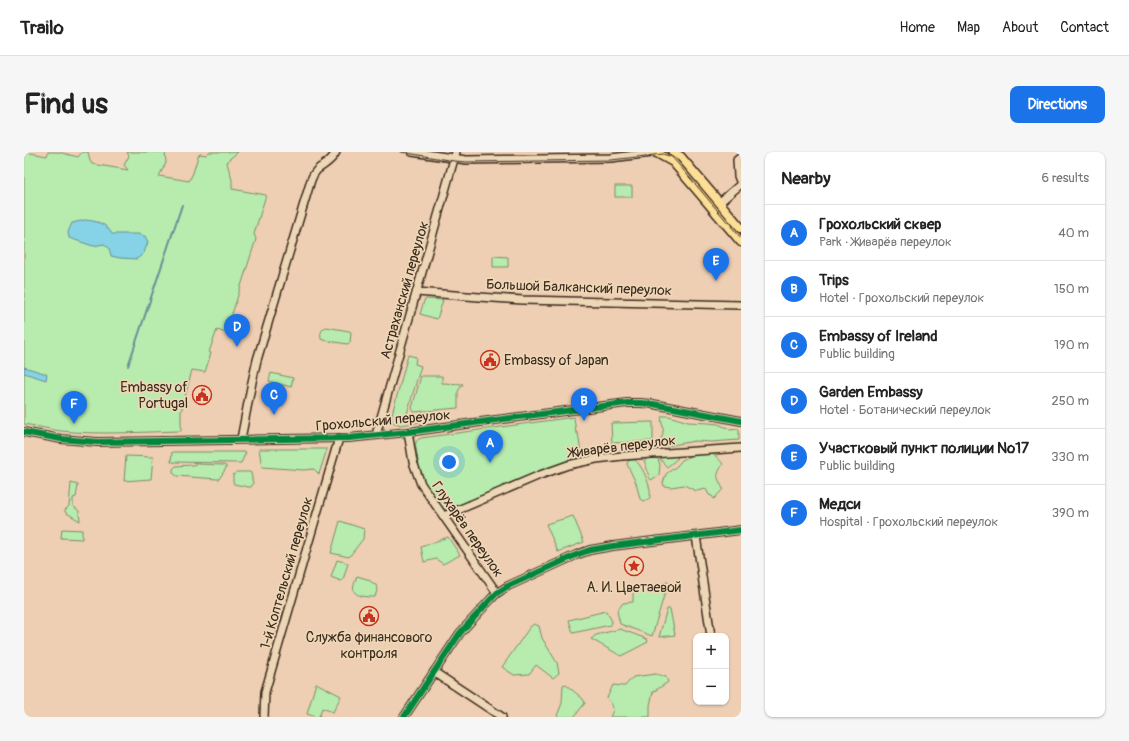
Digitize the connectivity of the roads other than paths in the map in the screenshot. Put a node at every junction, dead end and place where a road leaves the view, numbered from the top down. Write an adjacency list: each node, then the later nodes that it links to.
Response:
1 (336, 152): 17 (street)
2 (412, 152): 5 (street)
3 (657, 152): 5 (street); 9 (main road)
4 (673, 152): 7 (main road)
5 (455, 156): 10 (street, Астраханский переулок)
6 (741, 157): 7 (street)
7 (720, 202): 8 (main road)
8 (741, 228)
9 (741, 242)
10 (417, 292): 11 (street, Большой Балканский переулок); 15 (street, Астраханский переулок)
11 (741, 305)
12 (741, 421): 14 (street, Грохольский переулок)
13 (24, 432): 17 (street, Грохольский переулок)
14 (408, 432): 15 (street, Грохольский переулок); 19 (street, Глухарёв переулок)
15 (376, 435): 16 (street, Грохольский переулок)
16 (339, 438): 17 (street, Грохольский переулок); 25 (street, 1-й Коптельский переулок)
17 (241, 439)
18 (741, 448): 19 (street, Живарёв переулок)
19 (444, 516): 22 (street, Глухарёв переулок)
20 (741, 530): 21 (street)
21 (696, 536): 22 (street); 23 (street)
22 (497, 593): 24 (street)
23 (711, 633)
24 (434, 672): 26 (street); 27 (street)
25 (264, 717)
26 (404, 717)
27 (502, 717)

